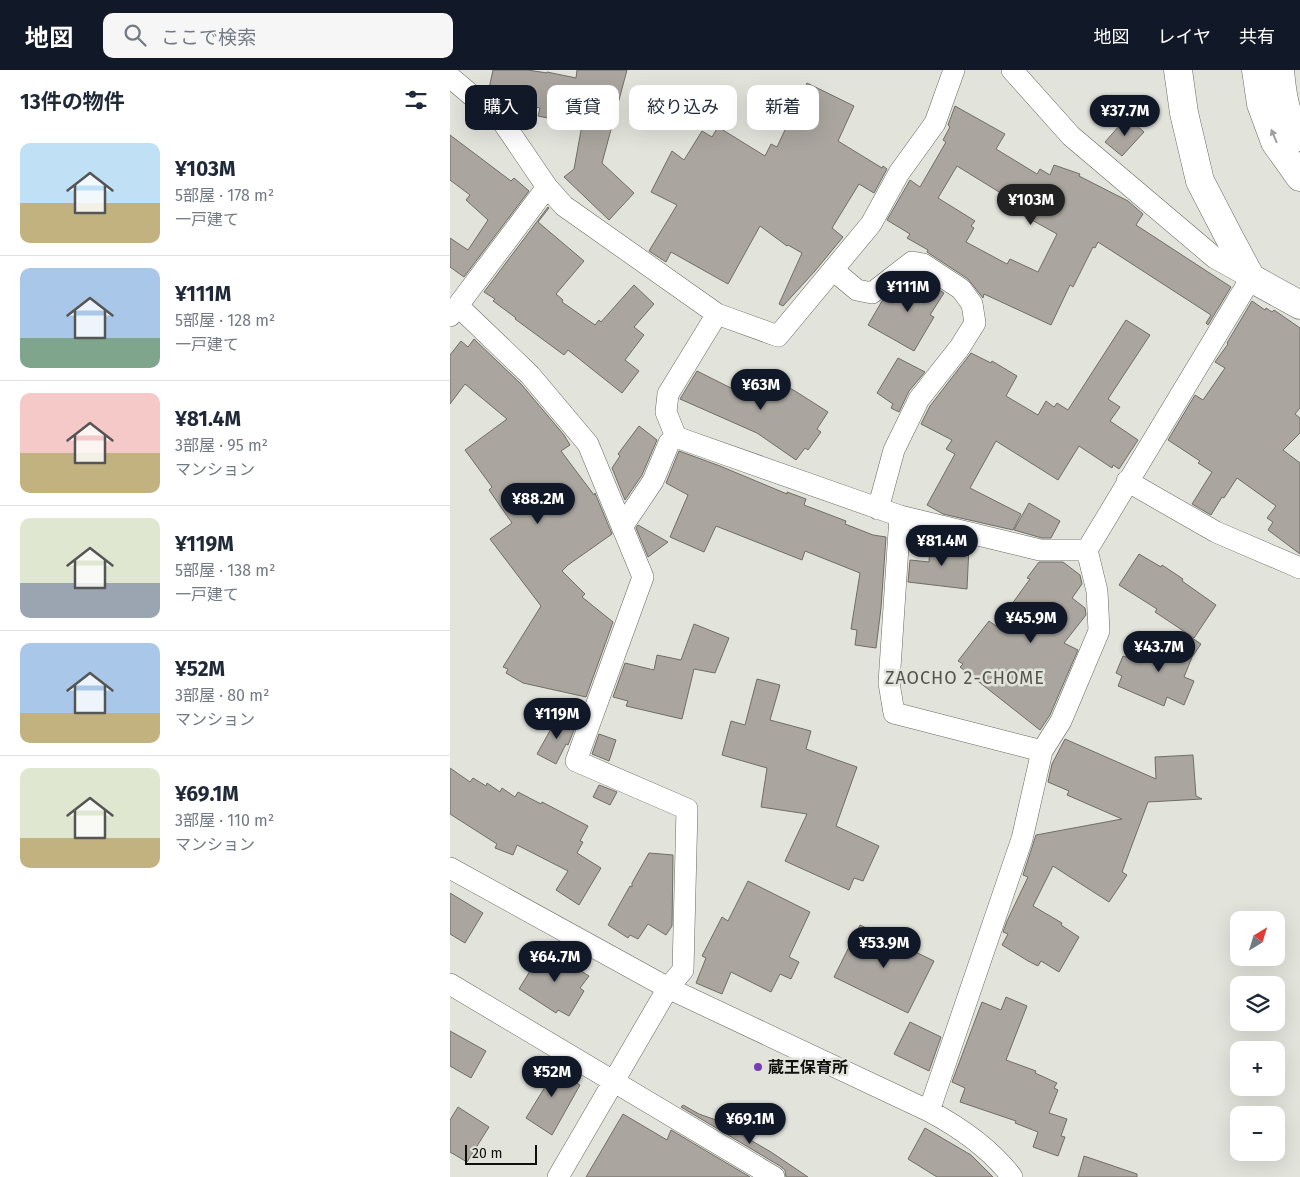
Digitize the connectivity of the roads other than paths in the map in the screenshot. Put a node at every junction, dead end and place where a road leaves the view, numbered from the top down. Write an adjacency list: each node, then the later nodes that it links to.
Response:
1 (954, 70): 10 (street)
2 (1012, 70): 11 (street)
3 (1178, 70): 11 (main road)
4 (1256, 70): 8 (main road, one-way to 4)
5 (1280, 70): 7 (main road)
6 (450, 77): 9 (street)
7 (1300, 137)
8 (1300, 177)
9 (547, 187): 13 (street); 14 (street)
10 (832, 270): 14 (street); 17 (street)
11 (1251, 278): 12 (main road); 16 (street)
12 (1300, 304)
13 (454, 311): 19 (street)
14 (717, 314): 15 (street)
15 (676, 437): 17 (street); 19 (street)
16 (1127, 481): 20 (street); 21 (street)
17 (878, 509): 18 (street)
18 (900, 516): 20 (street); 22 (street)
19 (622, 527): 25 (street)
20 (1087, 550): 22 (street)
21 (1300, 568)
22 (1042, 752): 27 (street)
23 (450, 868): 25 (street)
24 (450, 984): 26 (street)
25 (668, 988): 26 (street); 27 (street)
26 (614, 1082): 28 (street); 29 (street)
27 (929, 1111): 30 (street)
28 (558, 1177)
29 (774, 1177)
30 (1012, 1177)

